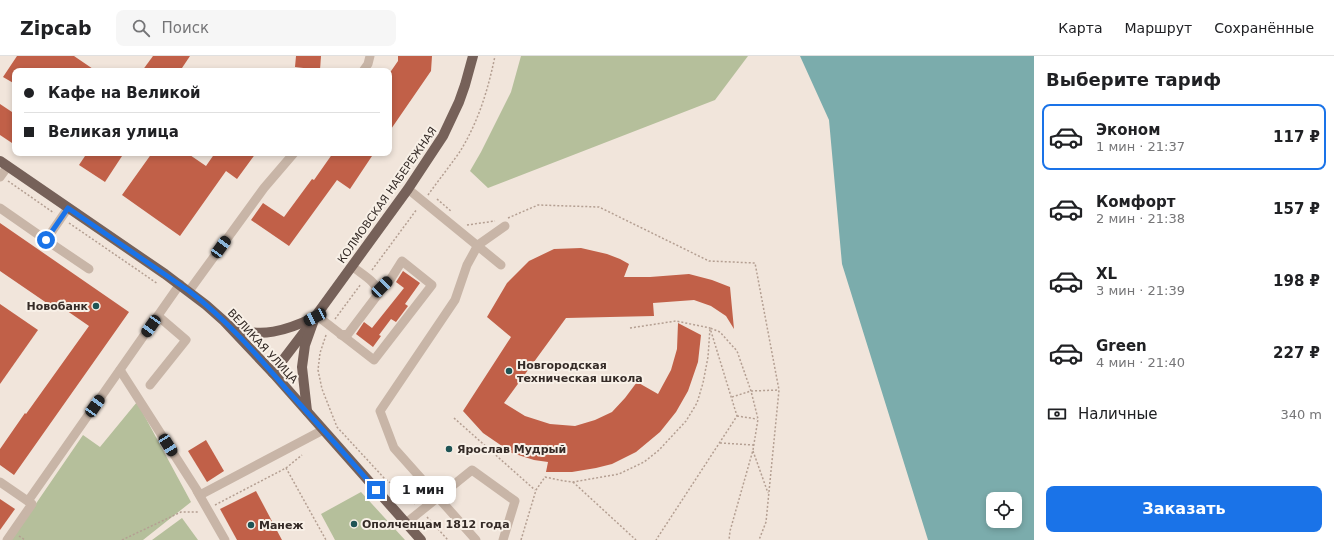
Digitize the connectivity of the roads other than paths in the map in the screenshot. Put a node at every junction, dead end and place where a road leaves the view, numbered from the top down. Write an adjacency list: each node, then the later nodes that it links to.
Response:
1 (370, 56): 3 (street)
2 (473, 56): 7 (main road, КОЛМОВСКАЯ НАБЕРЕЖНАЯ)
3 (365, 68)
4 (291, 156): 18 (street)
5 (4, 164): 6 (street); 9 (main road, ВЕЛИКАЯ УЛИЦА)
6 (0, 177)
7 (408, 188): 12 (street); 14 (main road, КОЛМОВСКАЯ НАБЕРЕЖНАЯ)
8 (0, 208): 11 (street)
9 (68, 208): 11 (street); 16 (main road, ВЕЛИКАЯ УЛИЦА)
10 (502, 222): 12 (street)
11 (46, 240): 15 (street)
12 (478, 246): 13 (street); 30 (street)
13 (501, 264)
14 (352, 266): 17 (street); 20 (main road, КОЛМОВСКАЯ НАБЕРЕЖНАЯ)
15 (89, 269)
16 (180, 284): 18 (main road, ВЕЛИКАЯ УЛИЦА); 19 (street)
17 (378, 288): 22 (street); 22 (street)
18 (189, 291): 21 (main road, ВЕЛИКАЯ УЛИЦА)
19 (158, 316): 23 (street); 25 (street)
20 (315, 316): 21 (main road); 22 (street); 24 (main road, КОЛМОВСКАЯ НАБЕРЕЖНАЯ); 26 (main road)
21 (224, 321): 24 (main road, ВЕЛИКАЯ УЛИЦА)
22 (341, 335)
23 (120, 370): 29 (street); 31 (street)
24 (273, 373): 26 (main road, ВЕЛИКАЯ УЛИЦА)
25 (150, 385)
26 (307, 411): 27 (main road, ВЕЛИКАЯ УЛИЦА)
27 (323, 430): 29 (street); 32 (main road, ВЕЛИКАЯ УЛИЦА)
28 (0, 482): 31 (street)
29 (200, 495): 34 (street)
30 (438, 497): 32 (street); 36 (street); 37 (street)
31 (28, 501): 33 (street)
32 (406, 523): 35 (main road, ВЕЛИКАЯ УЛИЦА)
33 (7, 540)
34 (225, 540)
35 (421, 540)
36 (476, 540)
37 (504, 540)

